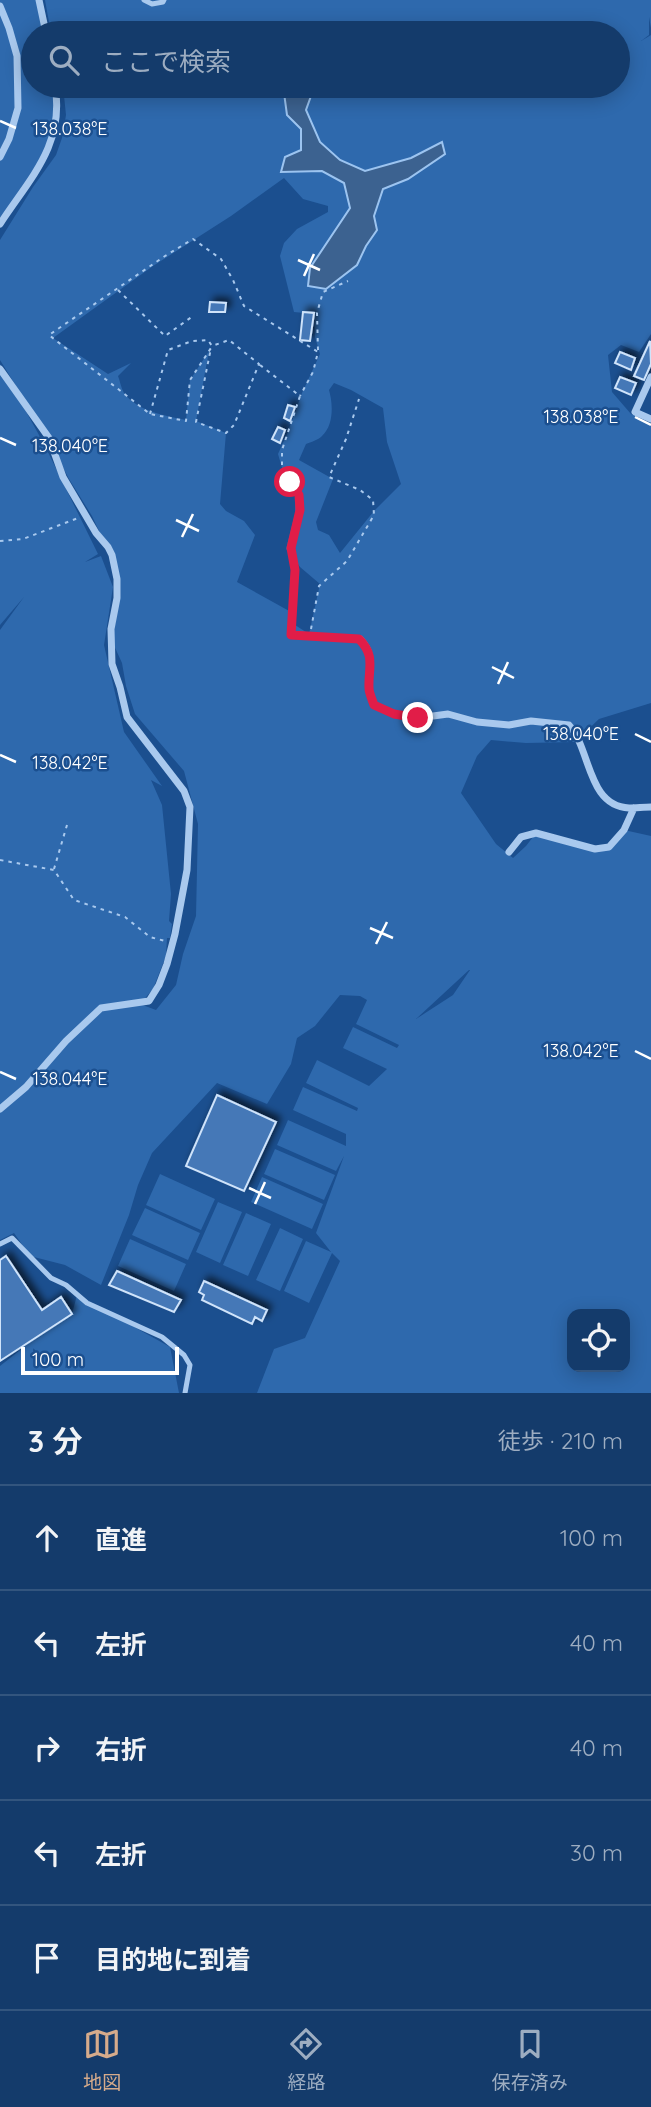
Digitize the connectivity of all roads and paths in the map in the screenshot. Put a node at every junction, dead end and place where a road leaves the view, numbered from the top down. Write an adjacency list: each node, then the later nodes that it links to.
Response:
1 (39, 0): 5 (street)
2 (144, 0): 3 (lane)
3 (164, 0)
4 (0, 6): 7 (street)
5 (43, 21)
6 (56, 98): 8 (street)
7 (0, 158)
8 (0, 224)
9 (348, 281): 12 (path)
10 (117, 289): 11 (path); 12 (path); 18 (path)
11 (193, 316)
12 (318, 352): 16 (path)
13 (258, 363): 16 (path); 18 (path); 18 (path)
14 (0, 369): 20 (street)
15 (651, 377): 19 (street)
16 (300, 396): 22 (path)
17 (359, 399): 23 (path)
18 (150, 414)
19 (651, 419)
20 (86, 515): 21 (path); 30 (street)
21 (0, 541)
22 (291, 635): 23 (street)
23 (309, 636): 25 (street)
24 (651, 807): 25 (street)
25 (634, 808): 27 (street)
26 (67, 825): 29 (path)
27 (509, 852)
28 (0, 860): 29 (path)
29 (54, 870): 30 (path)
30 (173, 943): 31 (street)
31 (0, 1110)
32 (0, 1244): 33 (lane)
33 (185, 1393)

